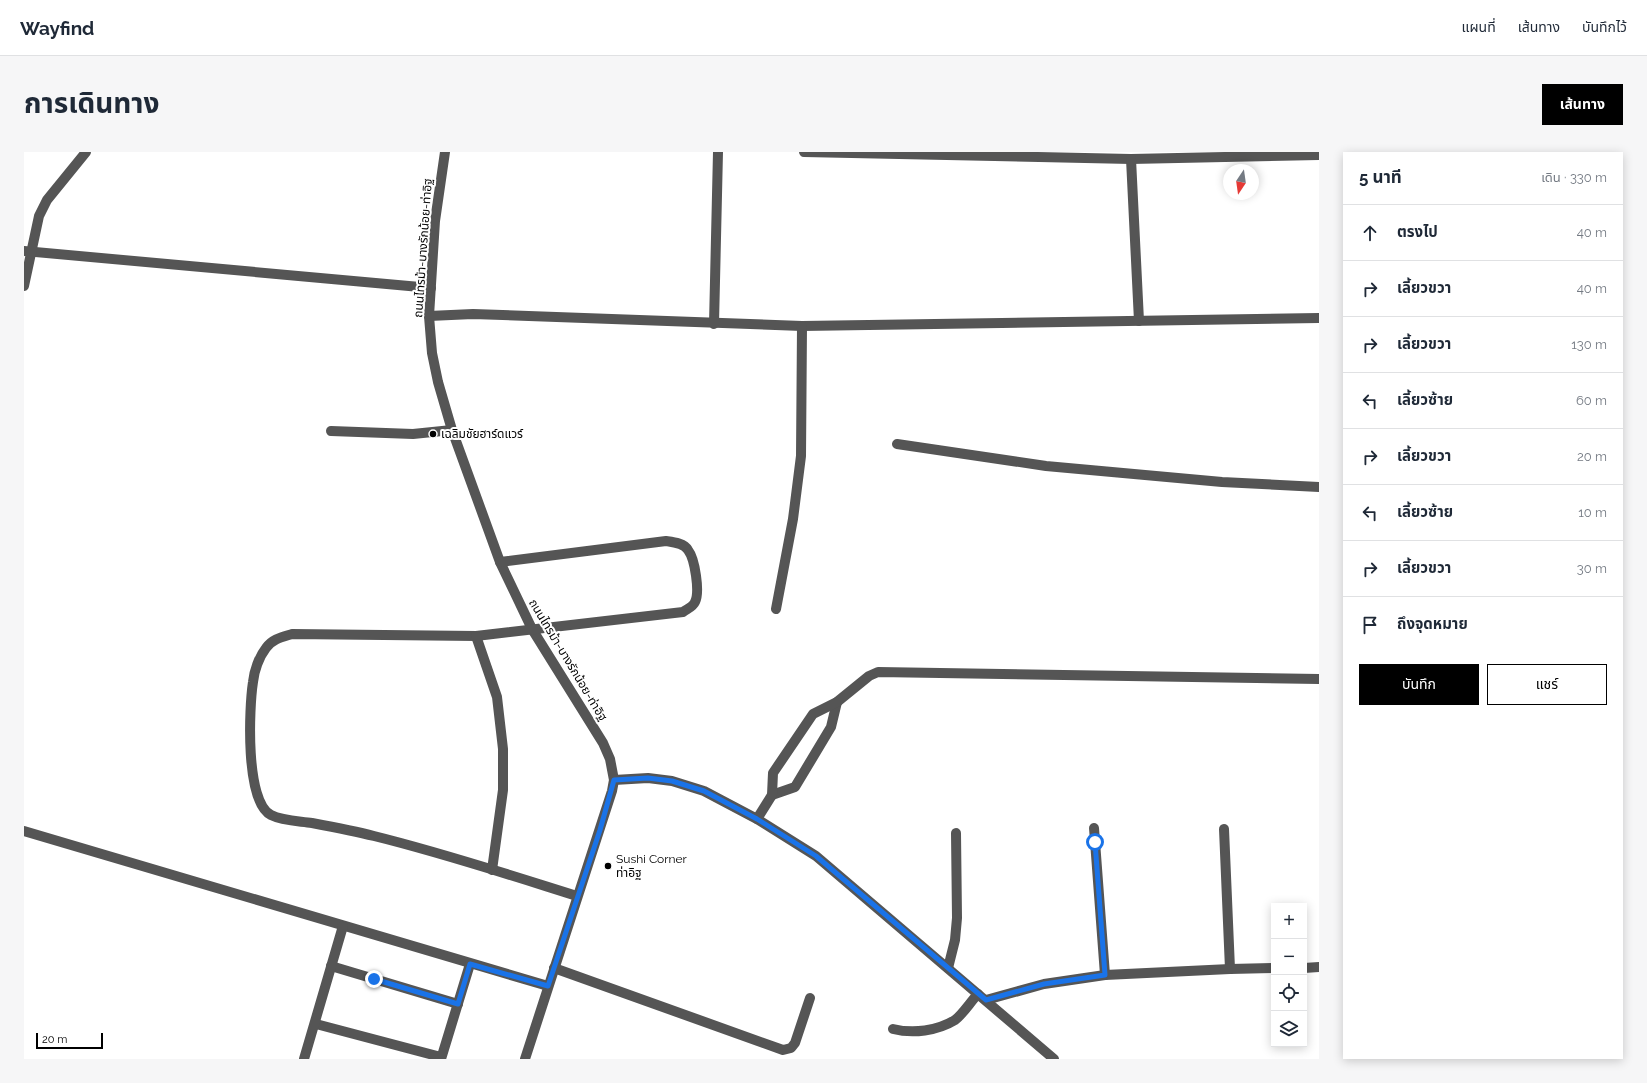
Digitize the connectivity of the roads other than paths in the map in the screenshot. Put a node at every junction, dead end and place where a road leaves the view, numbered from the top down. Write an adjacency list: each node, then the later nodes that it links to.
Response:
1 (86, 152): 7 (street)
2 (444, 152): 9 (street, ถนนไทรม้า-บางรักน้อย-ท่าอิฐ)
3 (718, 152): 13 (street)
4 (804, 152): 6 (street)
5 (1319, 155): 6 (street)
6 (1131, 159): 12 (street)
7 (27, 252): 8 (street); 9 (street)
8 (24, 286)
9 (431, 288): 10 (street, ถนนไทรม้า-บางรักน้อย-ท่าอิฐ)
10 (430, 316): 13 (street); 15 (street, ถนนไทรม้า-บางรักน้อย-ท่าอิฐ)
11 (1319, 318): 12 (street)
12 (1139, 321): 14 (street)
13 (714, 324): 14 (street)
14 (802, 326): 20 (street)
15 (452, 430): 16 (street); 19 (street, ถนนไทรม้า-บางรักน้อย-ท่าอิฐ)
16 (331, 431)
17 (897, 444): 18 (street)
18 (1319, 487)
19 (500, 562): 21 (street, ถนนไทรม้า-บางรักน้อย-ท่าอิฐ); 21 (street)
20 (776, 609)
21 (532, 630): 22 (street); 25 (street, ถนนไทรม้า-บางรักน้อย-ท่าอิฐ)
22 (476, 636): 32 (street); 32 (street)
23 (1319, 679): 24 (street)
24 (837, 702): 26 (street); 26 (street)
25 (614, 780): 27 (street); 33 (street, ถนนไทรม้า-บางรักน้อย-ท่าอิฐ)
26 (772, 795): 27 (street)
27 (757, 819): 39 (street)
28 (1094, 828): 43 (street)
29 (1224, 829): 42 (street)
30 (24, 831): 34 (street)
31 (956, 833): 39 (street)
32 (492, 870): 33 (street)
33 (577, 896): 38 (street, ถนนไทรม้า-บางรักน้อย-ท่าอิฐ)
34 (343, 926): 35 (street); 36 (street)
35 (470, 964): 44 (street); 48 (street)
36 (332, 966): 48 (street); 49 (street)
37 (1319, 967): 41 (street)
38 (554, 968): 44 (street, ถนนไทรม้า-บางรักน้อย-ท่าอิฐ); 46 (street)
39 (948, 968): 45 (street)
40 (1271, 968): 42 (street)
41 (1307, 968)
42 (1230, 969): 43 (street)
43 (1105, 975): 47 (street)
44 (548, 986): 53 (street, ถนนไทรม้า-บางรักน้อย-ท่าอิฐ)
45 (978, 994): 47 (street); 50 (street)
46 (810, 998)
47 (986, 1000): 54 (street)
48 (458, 1004): 51 (street)
49 (316, 1024): 51 (street); 52 (street)
50 (894, 1029)
51 (441, 1058)
52 (304, 1059)
53 (525, 1059)
54 (1054, 1059)

